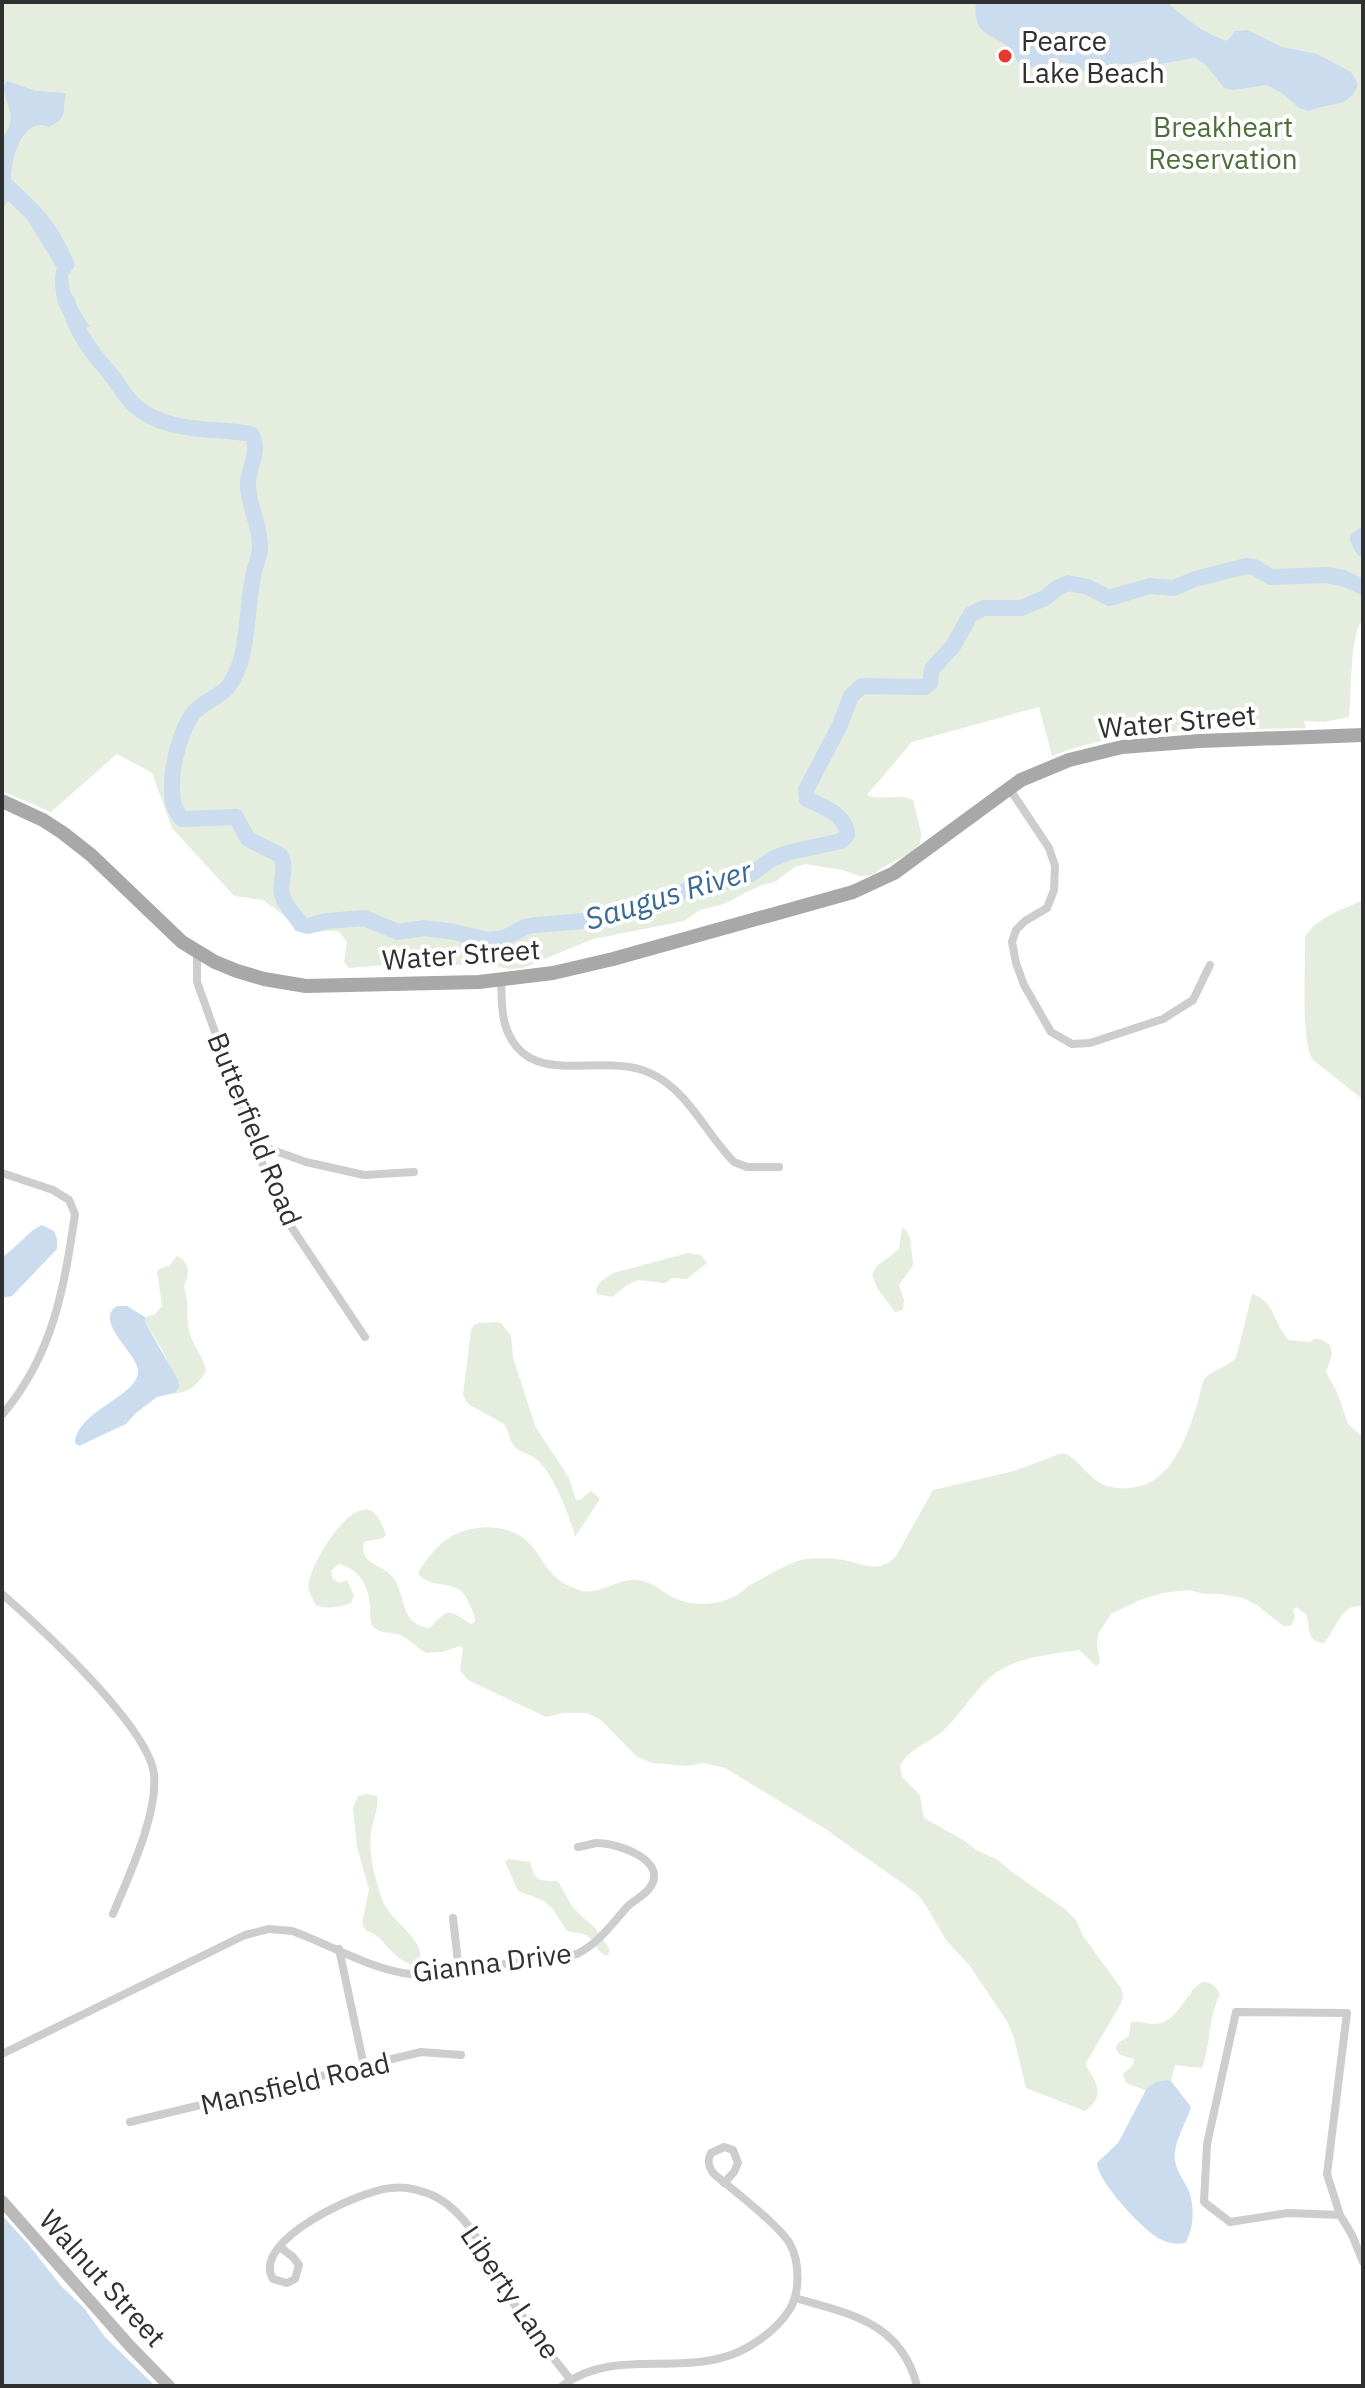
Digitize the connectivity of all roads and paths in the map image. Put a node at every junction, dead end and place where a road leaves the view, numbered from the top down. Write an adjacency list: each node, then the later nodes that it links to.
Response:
1 (1363, 735): 2 (main road, Water Street)
2 (1009, 788): 5 (street); 6 (main road, Water Street)
3 (2, 801): 4 (main road, Water Street)
4 (197, 951): 6 (main road, Water Street); 7 (street, Butterfield Road)
5 (1210, 965)
6 (501, 981): 8 (street)
7 (256, 1144): 9 (street); 11 (street, Butterfield Road)
8 (779, 1167)
9 (414, 1172)
10 (2, 1173): 12 (street)
11 (365, 1337)
12 (2, 1415)
13 (2, 1594): 15 (street)
14 (578, 1847): 18 (street, Gianna Drive)
15 (113, 1914)
16 (453, 1918): 18 (street)
17 (339, 1949): 18 (street, Gianna Drive); 19 (street, Gianna Drive); 21 (street)
18 (459, 1971)
19 (2, 2054)
20 (461, 2055): 21 (street, Mansfield Road)
21 (364, 2066): 22 (street, Mansfield Road)
22 (130, 2122)
23 (724, 2183): 23 (street); 28 (street)
24 (2, 2201): 30 (main road, Walnut Street)
25 (1340, 2215): 25 (street); 27 (street)
26 (280, 2247): 26 (street); 29 (street, Liberty Lane)
27 (1363, 2262)
28 (795, 2298): 29 (street); 32 (street)
29 (570, 2379): 31 (street)
30 (169, 2386)
31 (562, 2386)
32 (917, 2386)

